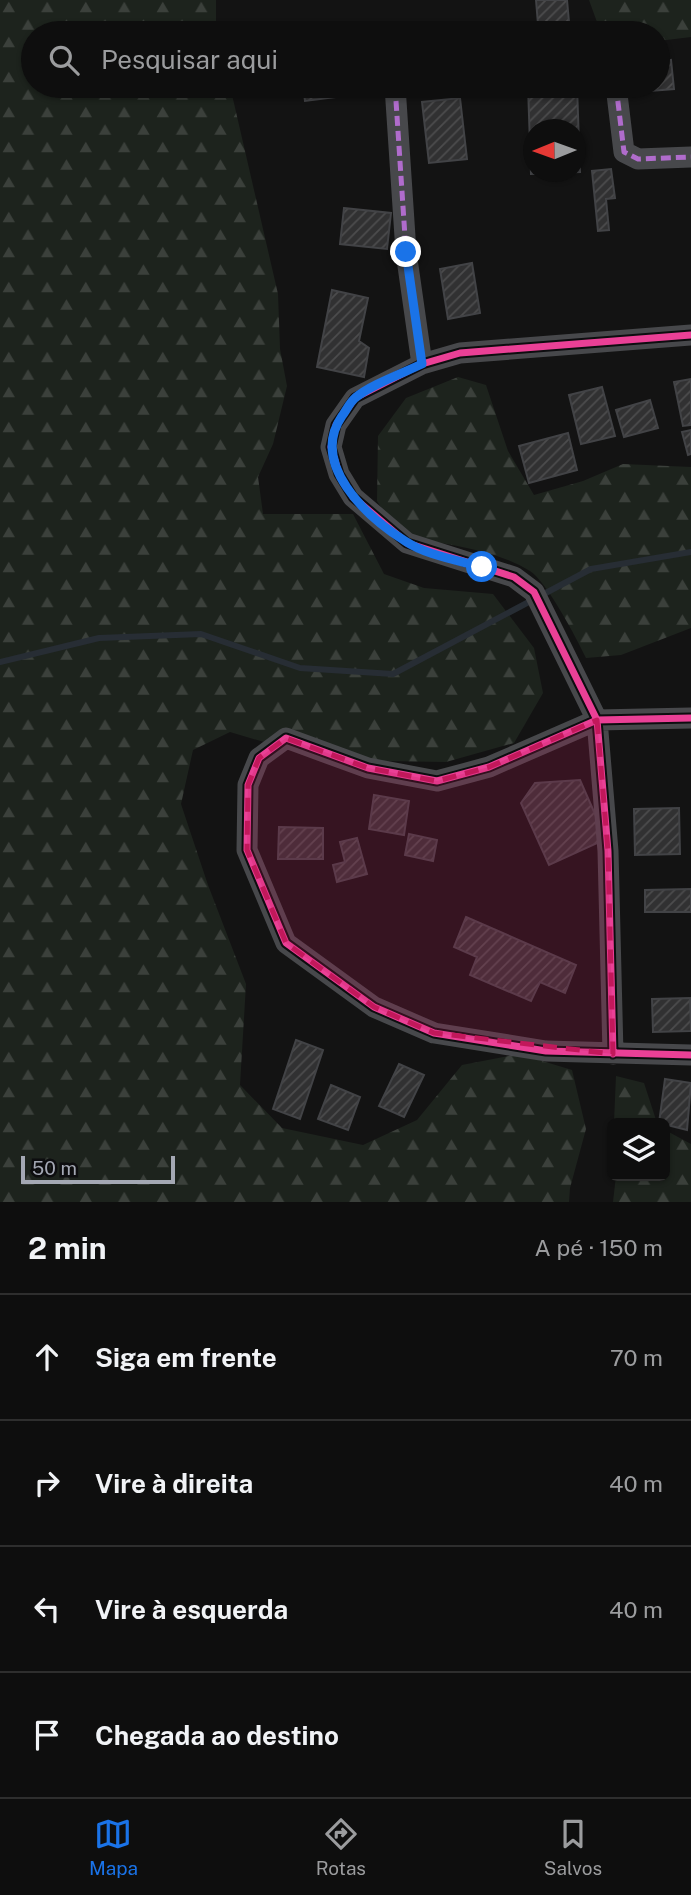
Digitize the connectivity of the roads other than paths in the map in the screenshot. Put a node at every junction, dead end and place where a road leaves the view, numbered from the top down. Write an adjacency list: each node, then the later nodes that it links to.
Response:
1 (397, 98): 5 (street)
2 (618, 98): 3 (street)
3 (691, 157)
4 (691, 335): 5 (street)
5 (422, 364): 7 (street)
6 (691, 718): 7 (street)
7 (597, 720): 8 (street); 8 (street)
8 (613, 1054): 9 (street)
9 (691, 1055)

